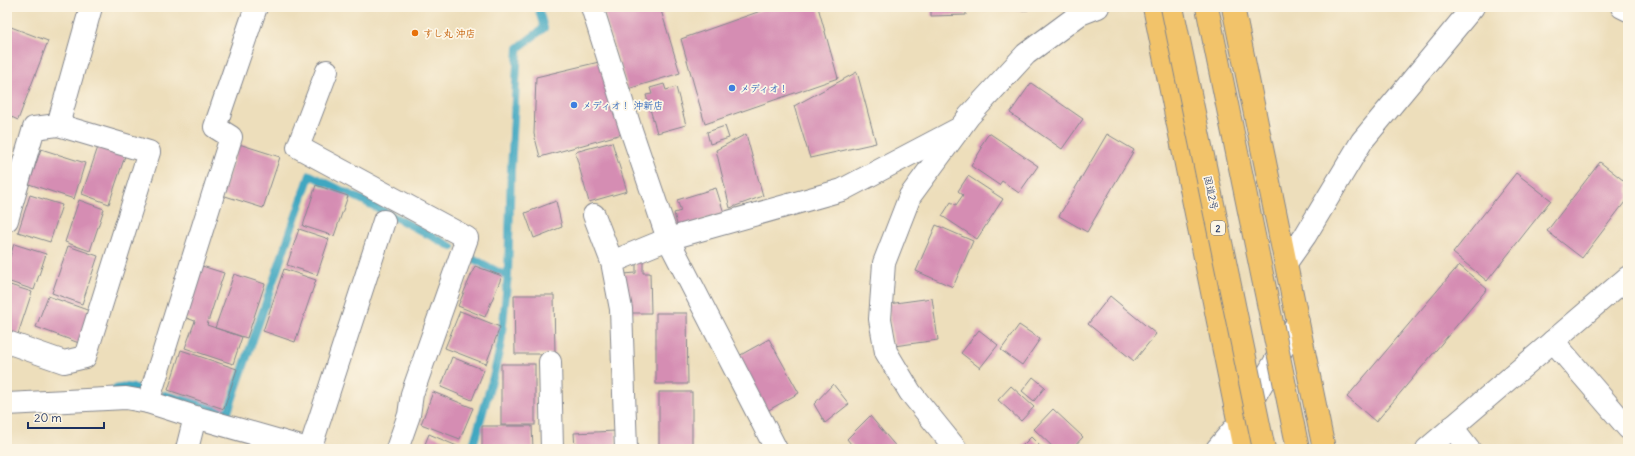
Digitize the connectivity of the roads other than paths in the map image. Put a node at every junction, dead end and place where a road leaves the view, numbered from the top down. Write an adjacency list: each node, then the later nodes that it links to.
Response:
1 (91, 7): 13 (street)
2 (256, 7): 26 (street)
3 (592, 7): 18 (street)
4 (1098, 7): 14 (street)
5 (1154, 7): 29 (highway)
6 (1172, 7): 41 (highway, 国道2号 / 2, bridge)
7 (1206, 7): 42 (highway, bridge)
8 (1233, 7): 20 (highway)
9 (1473, 7): 20 (street)
10 (1622, 7): 11 (street)
11 (1628, 10)
12 (327, 71): 34 (street)
13 (58, 125): 16 (street); 24 (street)
14 (960, 128): 18 (street); 38 (street)
15 (594, 215): 19 (street)
16 (7, 220)
17 (384, 221): 33 (street)
18 (668, 240): 19 (street); 37 (street)
19 (612, 262): 36 (street)
20 (1286, 263): 22 (highway)
21 (1626, 282): 23 (street)
22 (1298, 322): 29 (street); 43 (highway)
23 (1553, 341): 30 (street); 31 (street)
24 (7, 342)
25 (550, 362): 35 (street)
26 (148, 402): 27 (street); 28 (street)
27 (7, 404)
28 (195, 417): 32 (street); 33 (street)
29 (1239, 423): 39 (street); 40 (highway)
30 (1452, 428): 44 (street); 45 (street)
31 (1628, 428)
32 (186, 449)
33 (309, 449)
34 (397, 449)
35 (552, 449)
36 (626, 449)
37 (776, 449)
38 (956, 449)
39 (1217, 449)
40 (1244, 449)
41 (1264, 449)
42 (1298, 449)
43 (1324, 449)
44 (1427, 449)
45 (1469, 449)

